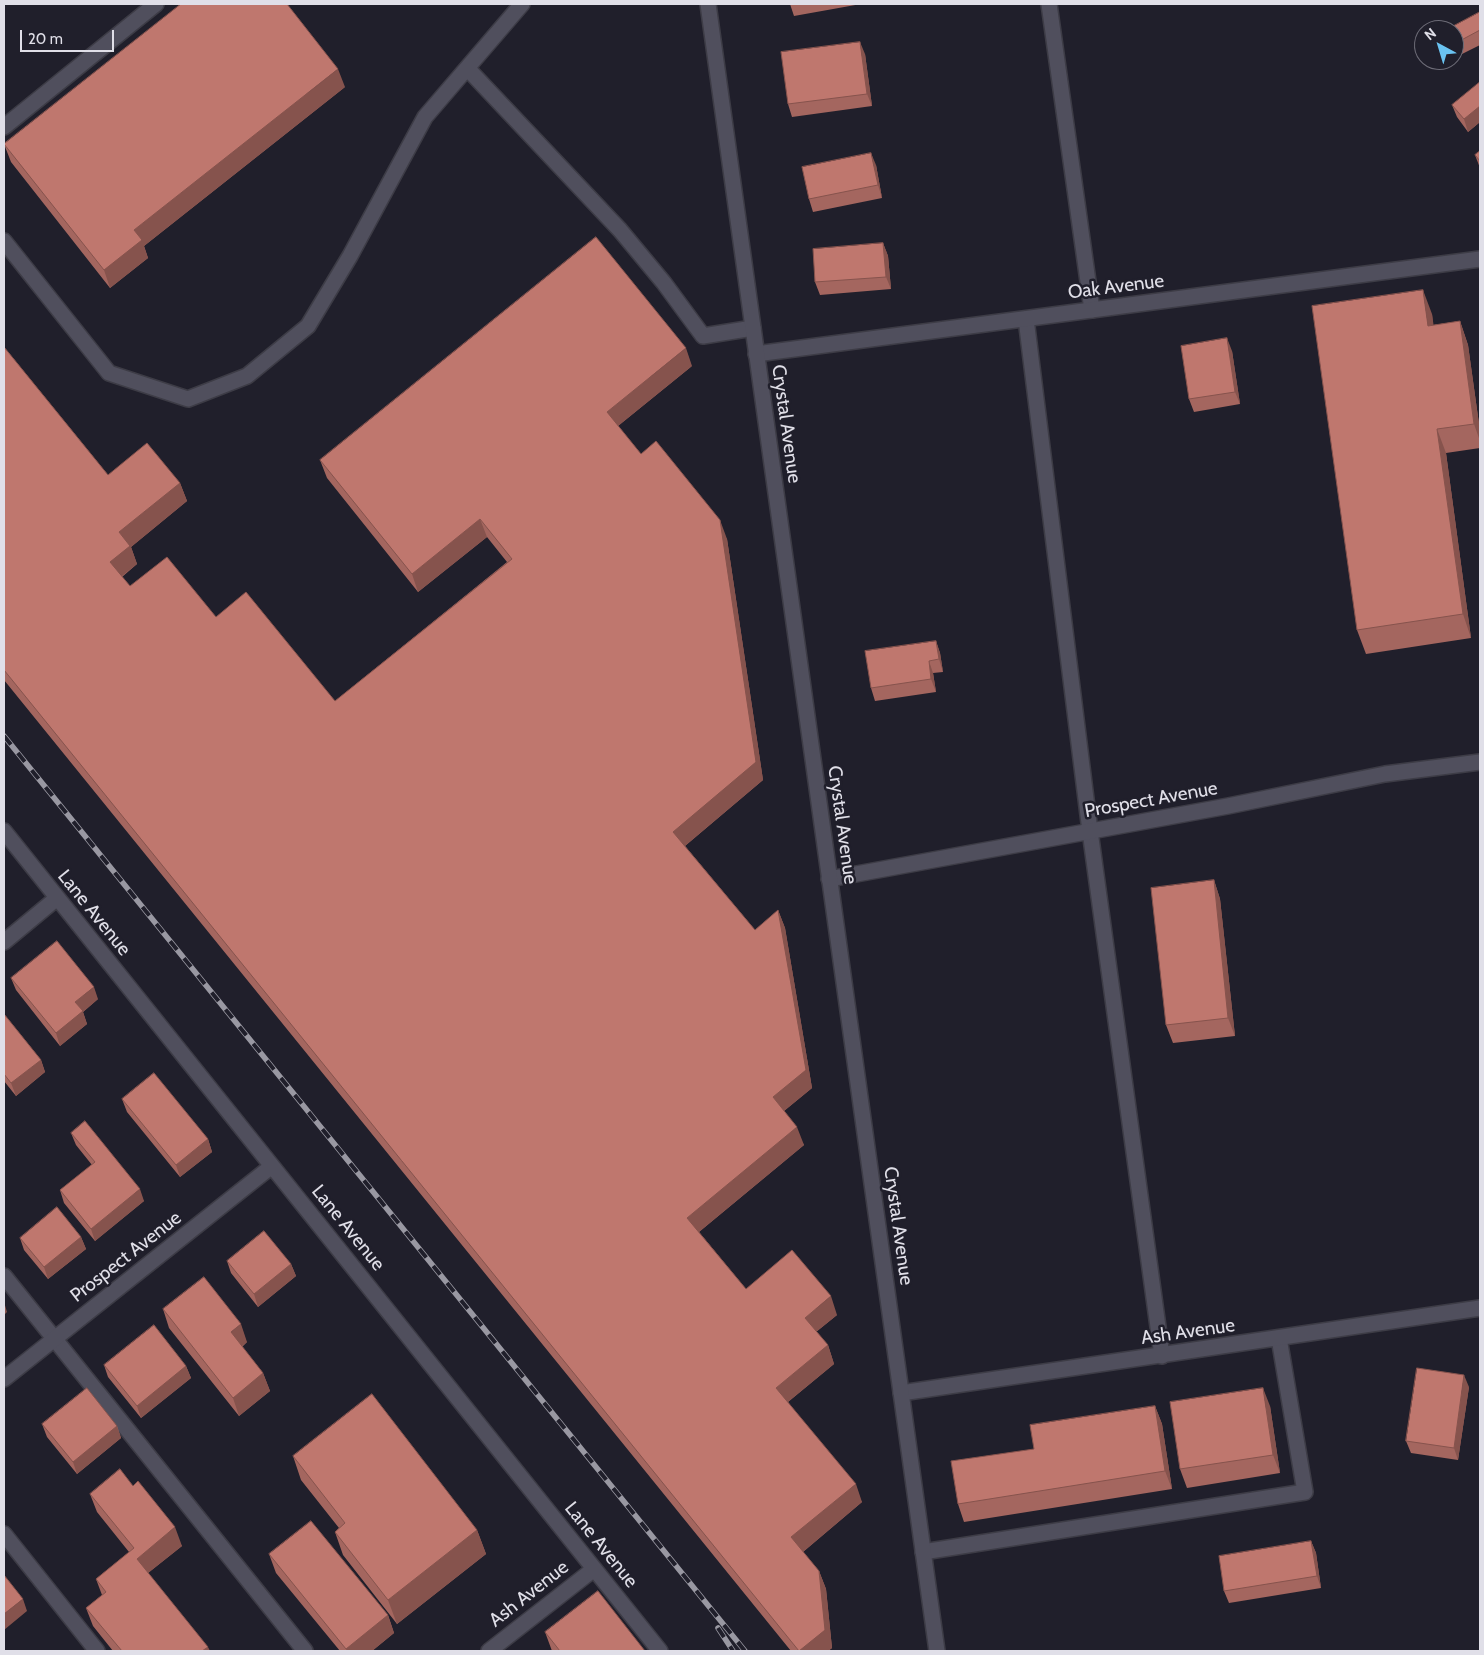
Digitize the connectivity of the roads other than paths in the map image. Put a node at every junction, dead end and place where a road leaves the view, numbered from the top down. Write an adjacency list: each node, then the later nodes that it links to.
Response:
1 (156, 4): 6 (street)
2 (522, 4): 5 (street)
3 (708, 4): 11 (street, Crystal Avenue)
4 (1049, 4): 9 (street)
5 (467, 68): 7 (street); 11 (street)
6 (4, 127)
7 (4, 241)
8 (1480, 259): 9 (street, Oak Avenue)
9 (1092, 310): 10 (street, Oak Avenue)
10 (1026, 319): 12 (street, Oak Avenue); 15 (street)
11 (752, 328): 12 (street, Crystal Avenue)
12 (756, 354): 16 (street, Crystal Avenue)
13 (1480, 762): 15 (street, Prospect Avenue)
14 (4, 831): 17 (street, Lane Avenue)
15 (1090, 831): 16 (street, Prospect Avenue); 24 (street)
16 (829, 879): 26 (street, Crystal Avenue)
17 (57, 898): 18 (street); 19 (street, Lane Avenue)
18 (4, 942)
19 (272, 1166): 23 (street, Prospect Avenue); 29 (street, Lane Avenue)
20 (4, 1276): 23 (street)
21 (1480, 1308): 22 (street, Ash Avenue)
22 (1279, 1338): 24 (street, Ash Avenue); 28 (street)
23 (54, 1339): 25 (street, Prospect Avenue); 31 (street)
24 (1162, 1356): 26 (street, Ash Avenue)
25 (4, 1379)
26 (901, 1393): 28 (street, Crystal Avenue)
27 (4, 1534): 30 (street)
28 (924, 1552): 34 (street, Crystal Avenue)
29 (594, 1569): 32 (street, Ash Avenue); 33 (street, Lane Avenue)
30 (98, 1651)
31 (305, 1651)
32 (489, 1651)
33 (660, 1651)
34 (937, 1651)

